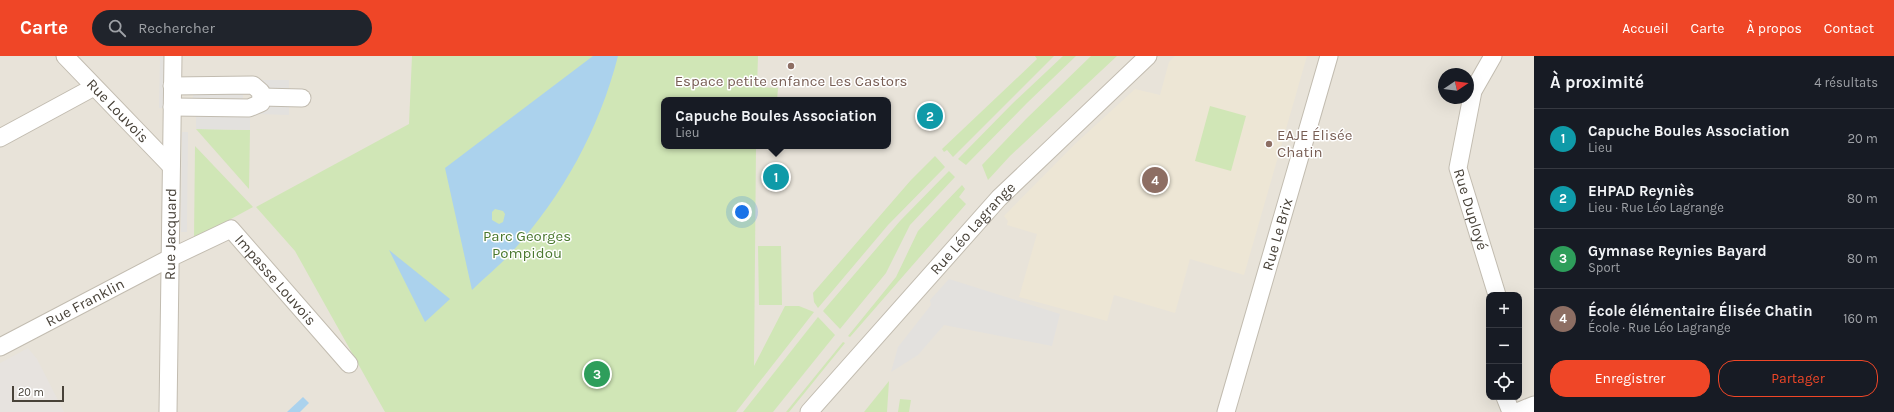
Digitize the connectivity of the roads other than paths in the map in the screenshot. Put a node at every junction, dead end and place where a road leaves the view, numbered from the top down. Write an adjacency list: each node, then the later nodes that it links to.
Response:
1 (65, 56): 7 (street, Rue Louvois)
2 (173, 56): 6 (street, Rue Jacquard)
3 (1148, 56): 20 (street, Rue Léo Lagrange)
4 (1329, 56): 21 (street, Rue Le Brix)
5 (1494, 56): 14 (street, Rue Duployé)
6 (172, 86): 8 (street); 10 (street, Rue Jacquard)
7 (94, 88): 11 (street); 12 (street, Rue Louvois)
8 (261, 97): 9 (street); 10 (street)
9 (302, 98)
10 (172, 107): 12 (street, Rue Jacquard)
11 (0, 138)
12 (171, 166): 13 (street, Rue Jacquard)
13 (170, 258): 15 (street, Rue Franklin); 16 (street, Impasse Louvois); 19 (street, Rue Jacquard)
14 (1496, 292)
15 (0, 347)
16 (349, 364)
17 (1506, 400): 22 (street)
18 (1534, 405): 23 (street)
19 (168, 412)
20 (809, 412)
21 (1226, 412)
22 (1511, 412)
23 (1518, 412)

